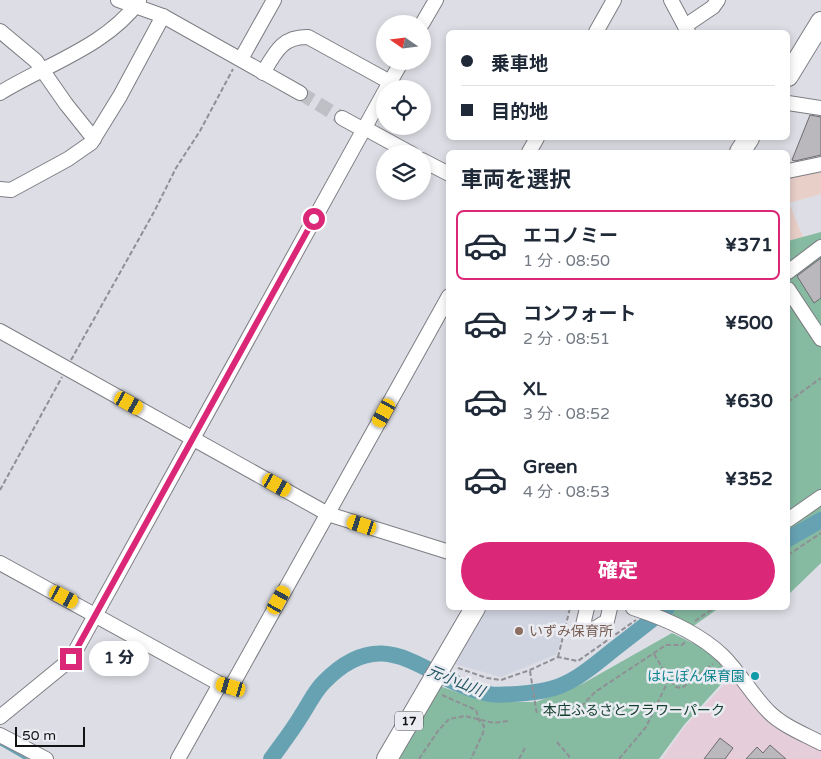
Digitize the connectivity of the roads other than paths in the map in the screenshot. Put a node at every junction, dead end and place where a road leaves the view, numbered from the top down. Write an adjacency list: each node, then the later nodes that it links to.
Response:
1 (118, 0): 7 (street)
2 (274, 0): 14 (street)
3 (436, 0): 8 (street)
4 (614, 0): 12 (street)
5 (672, 0): 11 (street)
6 (718, 0): 11 (street)
7 (138, 3): 9 (street); 15 (street)
8 (427, 15)
9 (163, 16): 14 (street); 26 (street)
10 (821, 22): 17 (highway)
11 (687, 29)
12 (597, 30)
13 (0, 31): 15 (street)
14 (241, 59): 16 (street)
15 (42, 70): 19 (street); 26 (street)
16 (263, 73): 18 (street); 20 (street)
17 (790, 73)
18 (376, 80)
19 (0, 93)
20 (300, 94)
21 (790, 103): 23 (street)
22 (376, 108): 25 (street)
23 (821, 108)
24 (342, 118): 25 (street)
25 (364, 130): 27 (street); 39 (street)
26 (94, 139): 32 (street)
27 (396, 145)
28 (821, 164): 30 (street)
29 (431, 165): 31 (street)
30 (790, 171)
31 (446, 172)
32 (0, 189)
33 (821, 247): 34 (street)
34 (790, 270)
35 (790, 291): 38 (street)
36 (446, 301): 41 (street)
37 (0, 331): 39 (street)
38 (821, 339)
39 (192, 438): 41 (street); 49 (street)
40 (821, 498): 42 (street)
41 (328, 514): 43 (street); 50 (street)
42 (790, 519)
43 (446, 551)
44 (0, 563): 49 (street)
45 (475, 610): 56 (highway, 17)
46 (587, 610): 47 (street)
47 (610, 610)
48 (651, 611): 53 (street)
49 (96, 615): 50 (street); 51 (street)
50 (220, 684): 55 (street)
51 (0, 718)
52 (0, 735): 54 (street)
53 (821, 744)
54 (46, 759)
55 (178, 759)
56 (387, 759)

